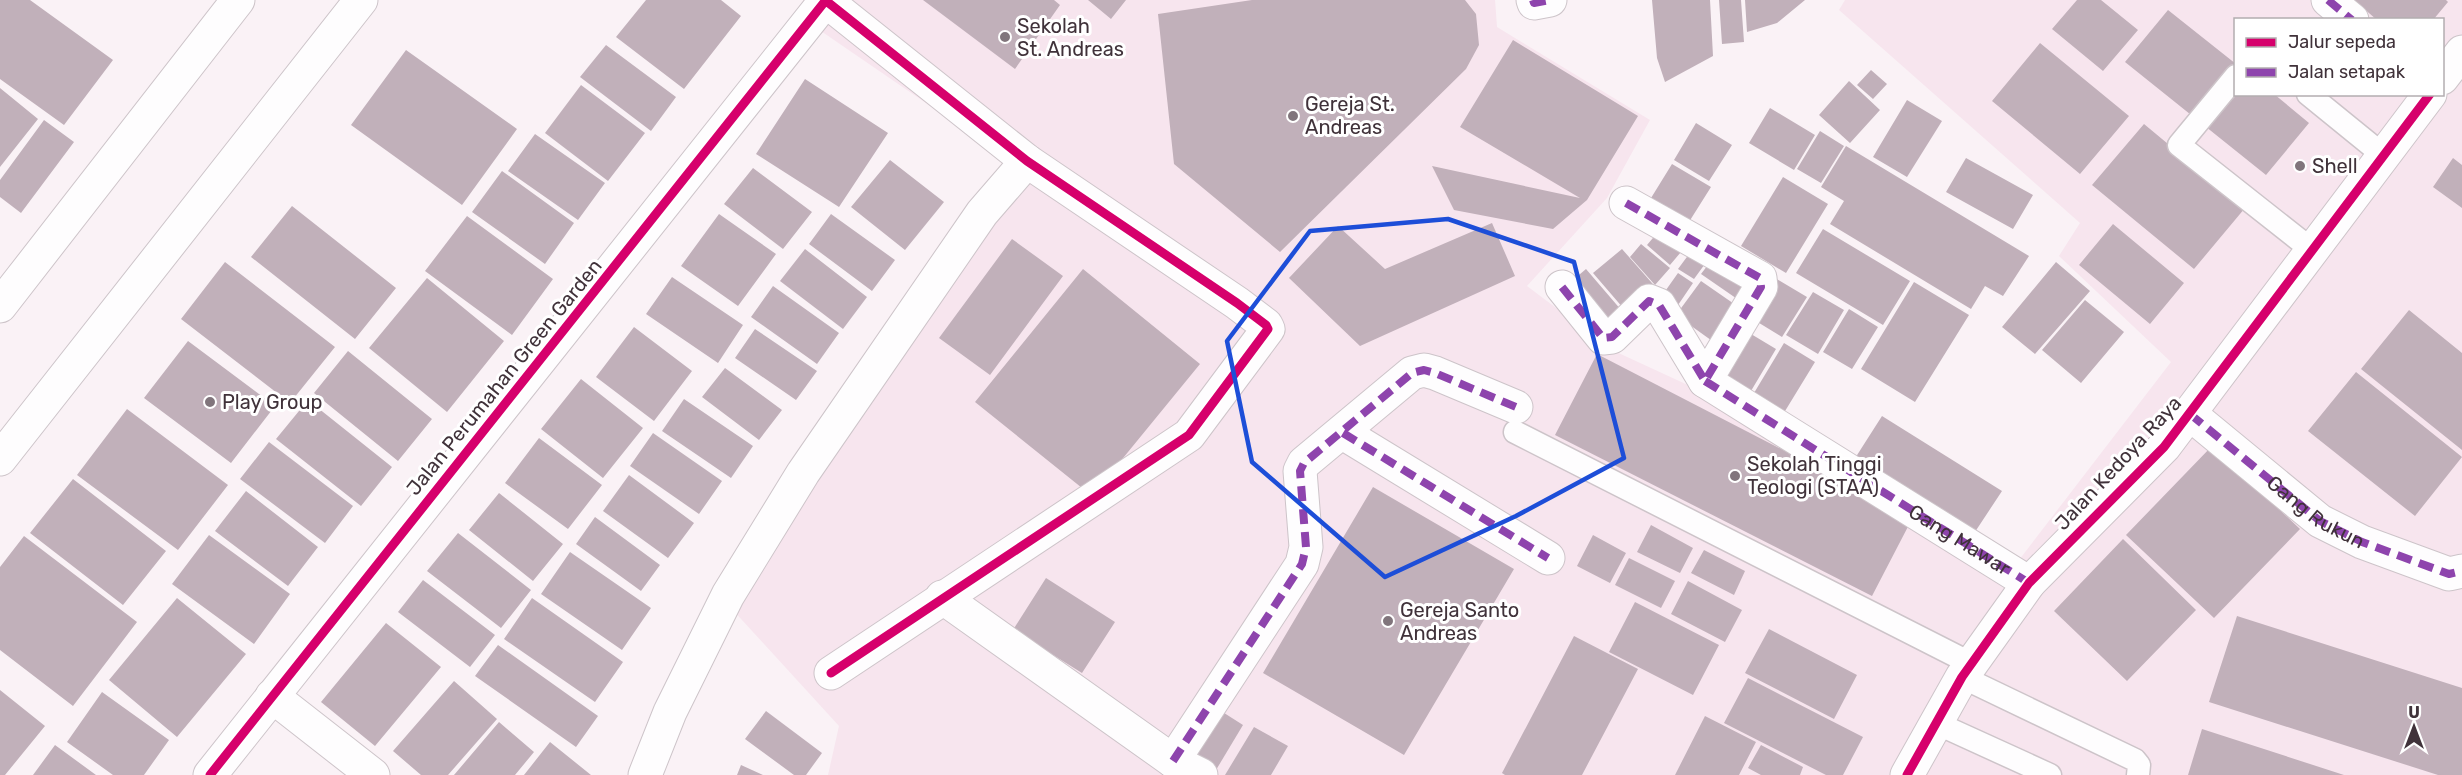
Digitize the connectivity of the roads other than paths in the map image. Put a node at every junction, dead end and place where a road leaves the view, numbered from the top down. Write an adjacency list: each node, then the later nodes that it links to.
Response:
1 (238, 0): 18 (street)
2 (361, 0): 23 (street)
3 (826, 0): 14 (street); 30 (street, Jalan Perumahan Green Garden)
4 (1533, 0): 5 (street)
5 (1550, 0)
6 (2328, 0): 7 (street)
7 (2350, 18)
8 (2462, 52): 9 (street)
9 (2444, 75)
10 (2234, 77): 16 (lane)
11 (2310, 96): 13 (lane)
12 (2428, 96): 13 (street, Jalan Kedoya Raya)
13 (2383, 155): 16 (street, Jalan Kedoya Raya)
14 (1027, 161): 27 (street); 35 (street)
15 (1626, 203): 19 (street)
16 (2312, 250): 20 (street, Jalan Kedoya Raya)
17 (1562, 287): 19 (street, Gang Mawar)
18 (0, 306)
19 (1705, 381): 26 (street, Gang Mawar)
20 (2190, 414): 25 (street, Gang Rukun); 26 (street, Jalan Kedoya Raya)
21 (1516, 419): 22 (street); 28 (lane)
22 (1343, 433): 24 (street); 32 (street)
23 (0, 459)
24 (1548, 558)
25 (2462, 571)
26 (2029, 583): 28 (street, Jalan Kedoya Raya)
27 (942, 597): 29 (street); 32 (street)
28 (1967, 670): 31 (street, Jalan Kedoya Raya); 38 (lane)
29 (831, 673)
30 (272, 696): 33 (street, Jalan Perumahan Green Garden); 34 (street)
31 (1936, 723): 36 (street, Jalan Kedoya Raya); 37 (lane)
32 (1187, 768)
33 (210, 775)
34 (373, 775)
35 (645, 775)
36 (1907, 775)
37 (2050, 775)
38 (2138, 775)

